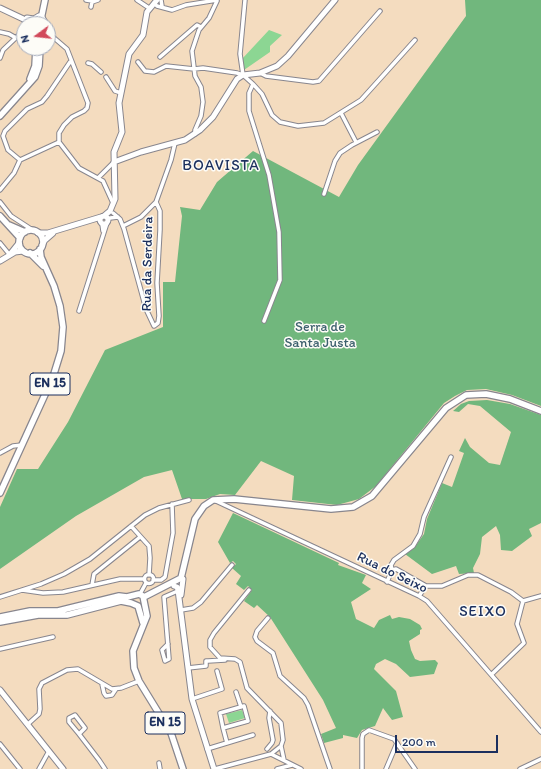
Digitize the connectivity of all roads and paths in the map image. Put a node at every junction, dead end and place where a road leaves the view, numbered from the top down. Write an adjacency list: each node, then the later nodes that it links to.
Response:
1 (86, 0): 9 (street)
2 (98, 0): 9 (street)
3 (137, 0): 13 (street)
4 (161, 0): 10 (street)
5 (218, 0): 10 (street); 17 (street)
6 (245, 0): 33 (street)
7 (335, 0): 30 (street)
8 (46, 1): 16 (main road)
9 (92, 1): 11 (street)
10 (158, 4): 13 (street)
11 (91, 7)
12 (0, 8): 15 (street)
13 (150, 8): 38 (street)
14 (380, 12): 34 (street)
15 (18, 16)
16 (40, 16)
17 (201, 27): 24 (street); 29 (street)
18 (0, 32): 19 (street)
19 (16, 38): 25 (street)
20 (56, 40): 26 (street)
21 (415, 40): 39 (street)
22 (37, 56): 37 (main road)
23 (38, 56): 37 (main road)
24 (160, 57)
25 (0, 58)
26 (70, 62): 43 (street); 46 (street)
27 (138, 62): 29 (street)
28 (88, 63): 31 (street)
29 (194, 69): 33 (street); 42 (street)
30 (269, 70): 32 (street); 34 (street)
31 (101, 72)
32 (260, 72): 33 (street); 34 (street)
33 (242, 75): 36 (street); 42 (street)
34 (271, 76)
35 (106, 77): 38 (street)
36 (253, 84): 39 (street); 69 (street)
37 (26, 86): 40 (main road)
38 (121, 93): 47 (street)
39 (341, 113): 44 (street)
40 (0, 116)
41 (377, 132): 44 (street)
42 (195, 134): 45 (street)
43 (59, 142): 46 (street); 48 (street)
44 (356, 142): 50 (street)
45 (175, 143): 47 (street); 52 (street, Rua da Serdeira)
46 (20, 160): 49 (street)
47 (114, 162): 48 (street); 54 (street)
48 (98, 178): 54 (street)
49 (0, 190)
50 (324, 194)
51 (0, 202): 59 (street)
52 (156, 202): 56 (street, Rua da Serdeira); 56 (street, Rua da Serdeira)
53 (0, 216): 55 (main road)
54 (109, 216): 56 (street); 57 (street); 68 (street)
55 (8, 224): 58 (main road); 60 (main road)
56 (123, 226)
57 (63, 228): 59 (street); 62 (street)
58 (25, 232): 59 (main road); 60 (main road)
59 (36, 232): 62 (main road)
60 (19, 241): 63 (main road); 64 (street)
61 (0, 243): 64 (street)
62 (41, 247): 65 (main road); 67 (main road, EN 15)
63 (24, 251): 64 (street); 65 (main road)
64 (9, 254): 66 (street)
65 (30, 254): 67 (main road, EN 15)
66 (0, 261)
67 (46, 269): 71 (main road, EN 15)
68 (79, 311)
69 (264, 321)
70 (541, 411): 76 (main road)
71 (22, 445): 72 (street); 74 (main road, EN 15)
72 (0, 453)
73 (451, 457): 82 (street)
74 (0, 493)
75 (189, 500): 77 (street)
76 (213, 500): 80 (main road); 86 (street, Rua do Seixo)
77 (172, 504): 78 (street); 84 (street)
78 (131, 526): 79 (street); 87 (street)
79 (140, 537): 83 (street); 88 (street)
80 (186, 560): 90 (main road); 97 (main road)
81 (232, 565): 100 (street)
82 (392, 570): 86 (street); 89 (street)
83 (149, 575): 84 (street); 85 (street)
84 (153, 580): 85 (street)
85 (145, 581): 88 (street); 97 (street)
86 (387, 582): 94 (street, Rua do Seixo)
87 (41, 584): 91 (street); 93 (street)
88 (92, 585): 93 (street)
89 (426, 586): 94 (street); 98 (street)
90 (178, 588): 97 (main road); 100 (street); 106 (street)
91 (20, 590): 93 (street); 96 (street)
92 (249, 590): 108 (street)
93 (43, 593)
94 (419, 596): 111 (street, Rua do Seixo)
95 (541, 596): 98 (street)
96 (0, 597)
97 (142, 598): 99 (main road); 99 (main road); 101 (main road); 104 (main road, EN 15)
98 (523, 601): 111 (street)
99 (136, 605): 103 (main road); 104 (main road)
100 (181, 610): 109 (street)
101 (0, 617)
102 (268, 618): 146 (street)
103 (0, 622)
104 (144, 626): 112 (main road, EN 15)
105 (53, 637): 107 (street)
106 (168, 644)
107 (0, 648)
108 (228, 659): 109 (street); 119 (street)
109 (188, 668): 117 (street)
110 (217, 671): 117 (street)
111 (492, 674): 122 (street, Rua do Seixo)
112 (138, 680): 114 (street); 142 (main road, EN 15)
113 (102, 684): 114 (street); 114 (street); 120 (street)
114 (116, 689)
115 (0, 690): 120 (street)
116 (236, 692): 118 (street)
117 (192, 699): 129 (street)
118 (241, 707): 121 (street); 121 (street)
119 (270, 711): 128 (street); 130 (street)
120 (28, 724): 131 (street)
121 (223, 728): 125 (street)
122 (541, 732)
123 (79, 734): 123 (street); 140 (street)
124 (253, 735): 125 (street)
125 (227, 743): 129 (street)
126 (397, 743): 147 (street); 148 (street); 149 (street)
127 (0, 744): 137 (street)
128 (281, 746): 132 (street); 134 (street)
129 (207, 749): 143 (street)
130 (267, 749)
131 (49, 751): 138 (street); 139 (street)
132 (271, 754): 134 (street); 143 (street)
133 (541, 758): 150 (street)
134 (284, 760): 136 (street)
135 (159, 763): 141 (street)
136 (292, 765): 144 (street); 145 (street)
137 (20, 769)
138 (39, 769)
139 (63, 769)
140 (105, 769)
141 (160, 769)
142 (183, 769)
143 (214, 769)
144 (277, 769)
145 (301, 769)
146 (330, 769)
147 (362, 769)
148 (386, 769)
149 (414, 769)
150 (520, 769)

